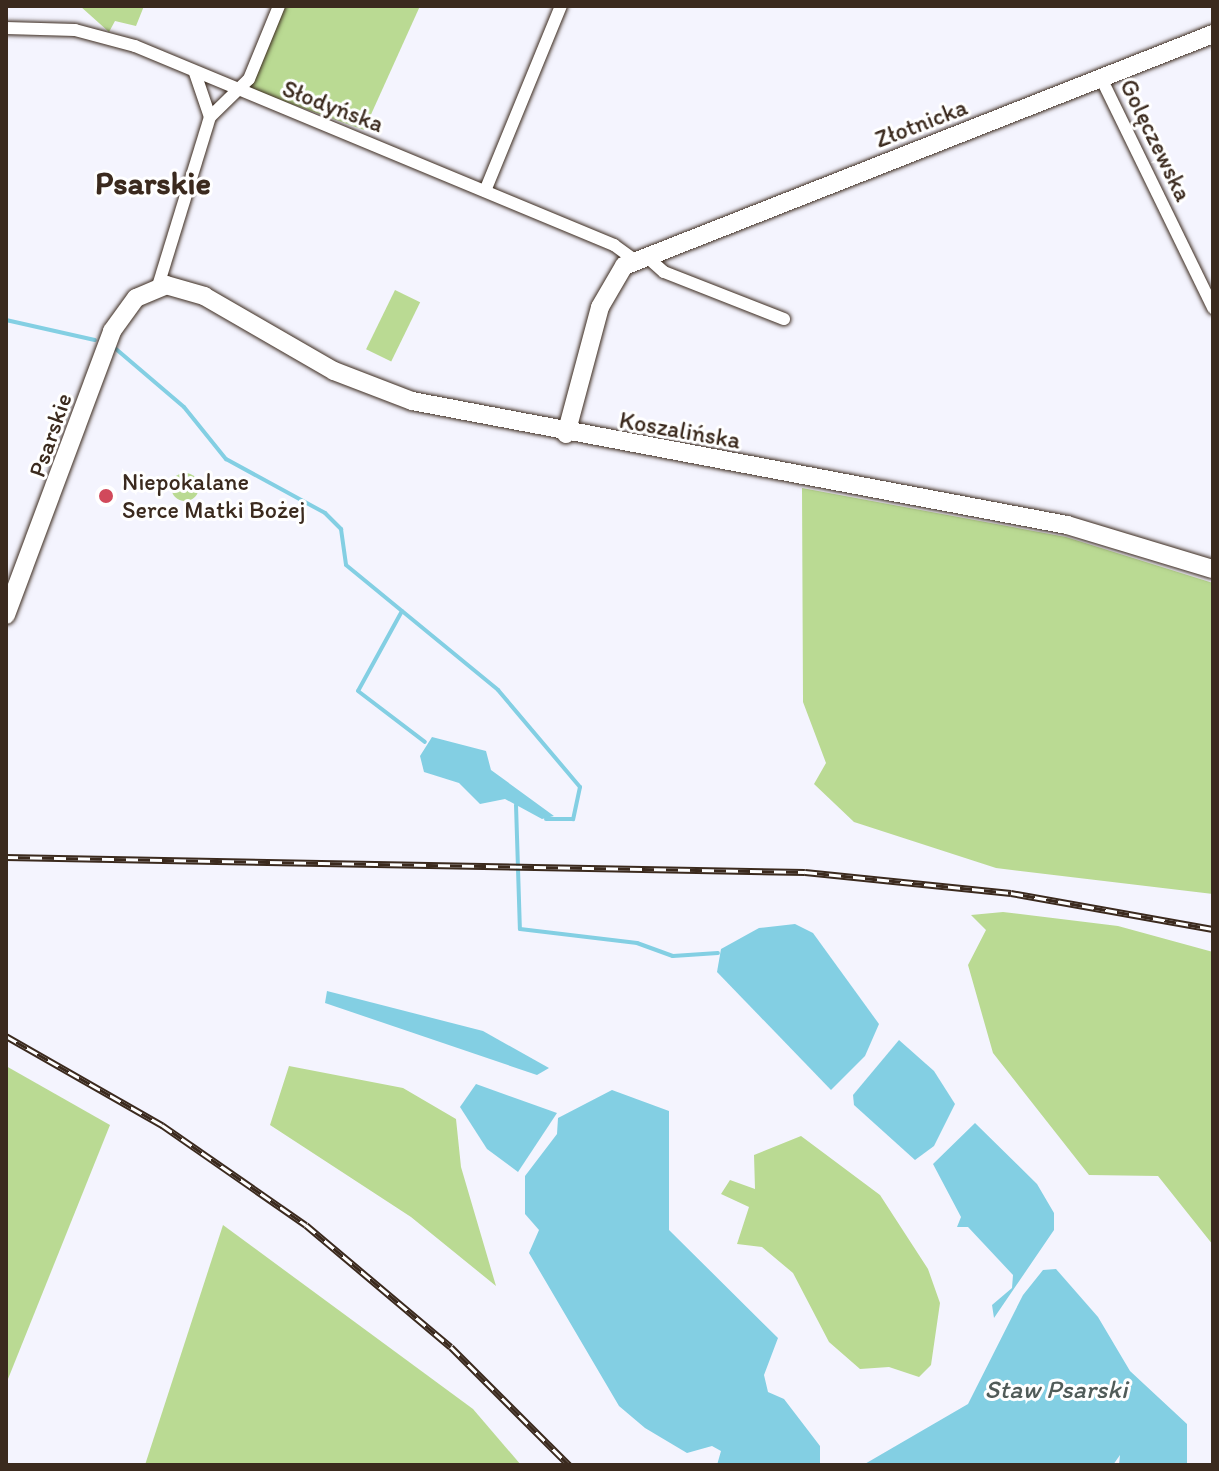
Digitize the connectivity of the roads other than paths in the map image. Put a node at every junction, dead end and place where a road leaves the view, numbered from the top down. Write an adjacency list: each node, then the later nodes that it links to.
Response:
1 (279, 6): 7 (street)
2 (561, 6): 9 (street)
3 (6, 28): 5 (street, Słodyńska)
4 (1213, 34): 6 (street, Złotnicka)
5 (195, 73): 7 (street, Słodyńska); 8 (street)
6 (1101, 78): 10 (street, Złotnicka); 12 (street, Golęczewska)
7 (238, 93): 8 (street); 9 (street, Słodyńska)
8 (210, 117): 11 (street)
9 (485, 191): 10 (street, Słodyńska)
10 (641, 258): 13 (street); 14 (street, Złotnicka)
11 (158, 286): 14 (street, Koszalińska); 16 (street, Psarskie)
12 (1213, 308)
13 (784, 319)
14 (566, 434): 15 (street, Koszalińska)
15 (1213, 569)
16 (6, 615)

